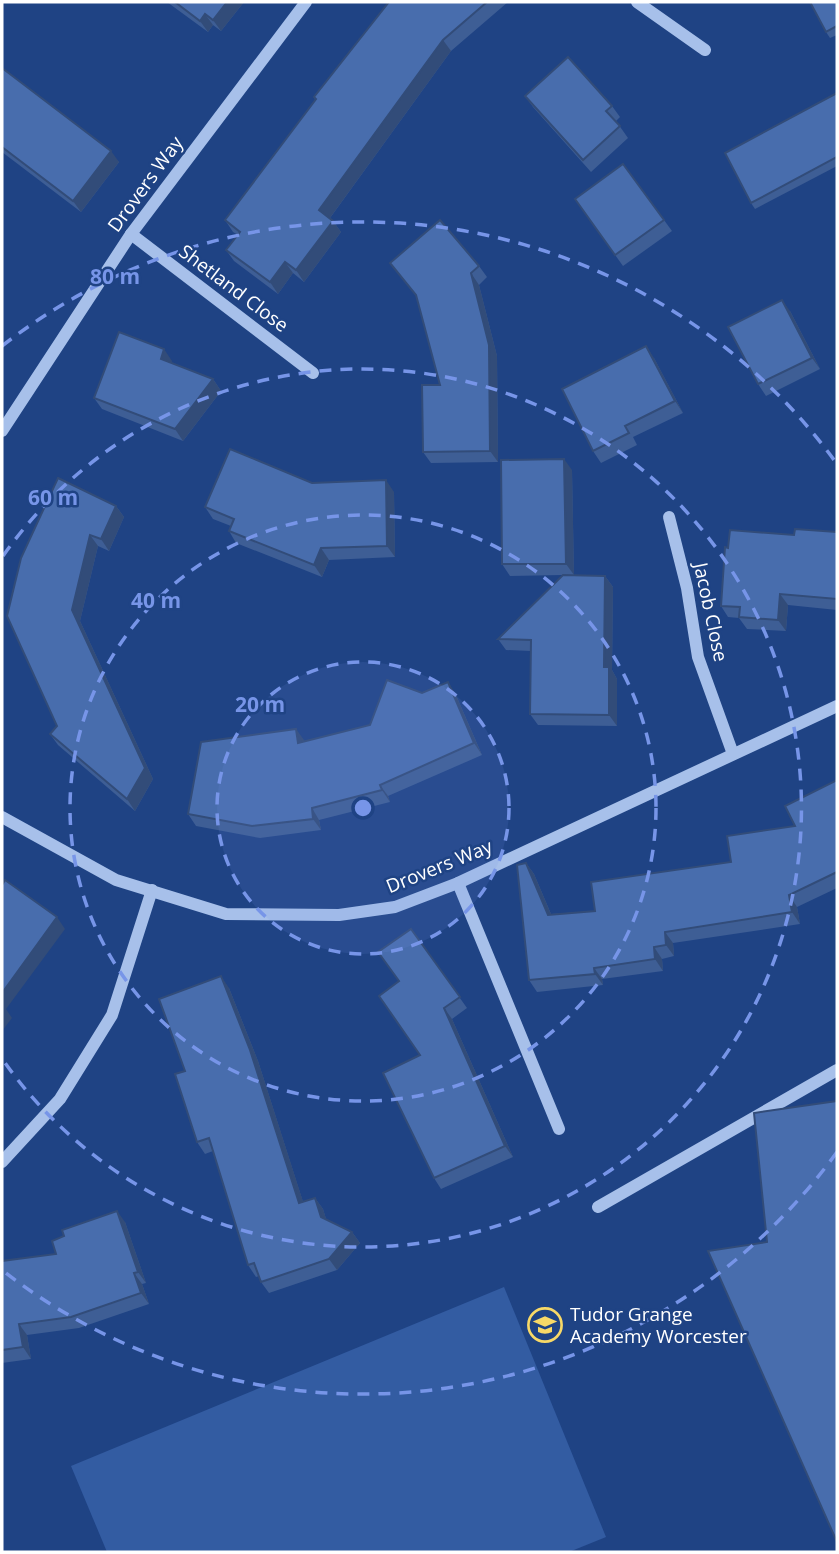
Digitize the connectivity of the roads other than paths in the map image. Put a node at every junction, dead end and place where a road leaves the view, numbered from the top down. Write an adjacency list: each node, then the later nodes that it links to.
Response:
1 (306, 2): 4 (street, Drovers Way)
2 (637, 2): 3 (street)
3 (705, 50)
4 (131, 234): 5 (street, Shetland Close); 6 (street, Drovers Way)
5 (313, 373)
6 (2, 431)
7 (669, 517): 9 (street, Jacob Close)
8 (837, 706): 9 (street, Drovers Way)
9 (733, 754): 11 (street, Drovers Way)
10 (2, 817): 12 (street, Drovers Way)
11 (458, 883): 12 (street, Drovers Way); 14 (street)
12 (152, 890): 15 (street)
13 (837, 1070): 16 (street)
14 (559, 1129)
15 (2, 1162)
16 (598, 1207)

